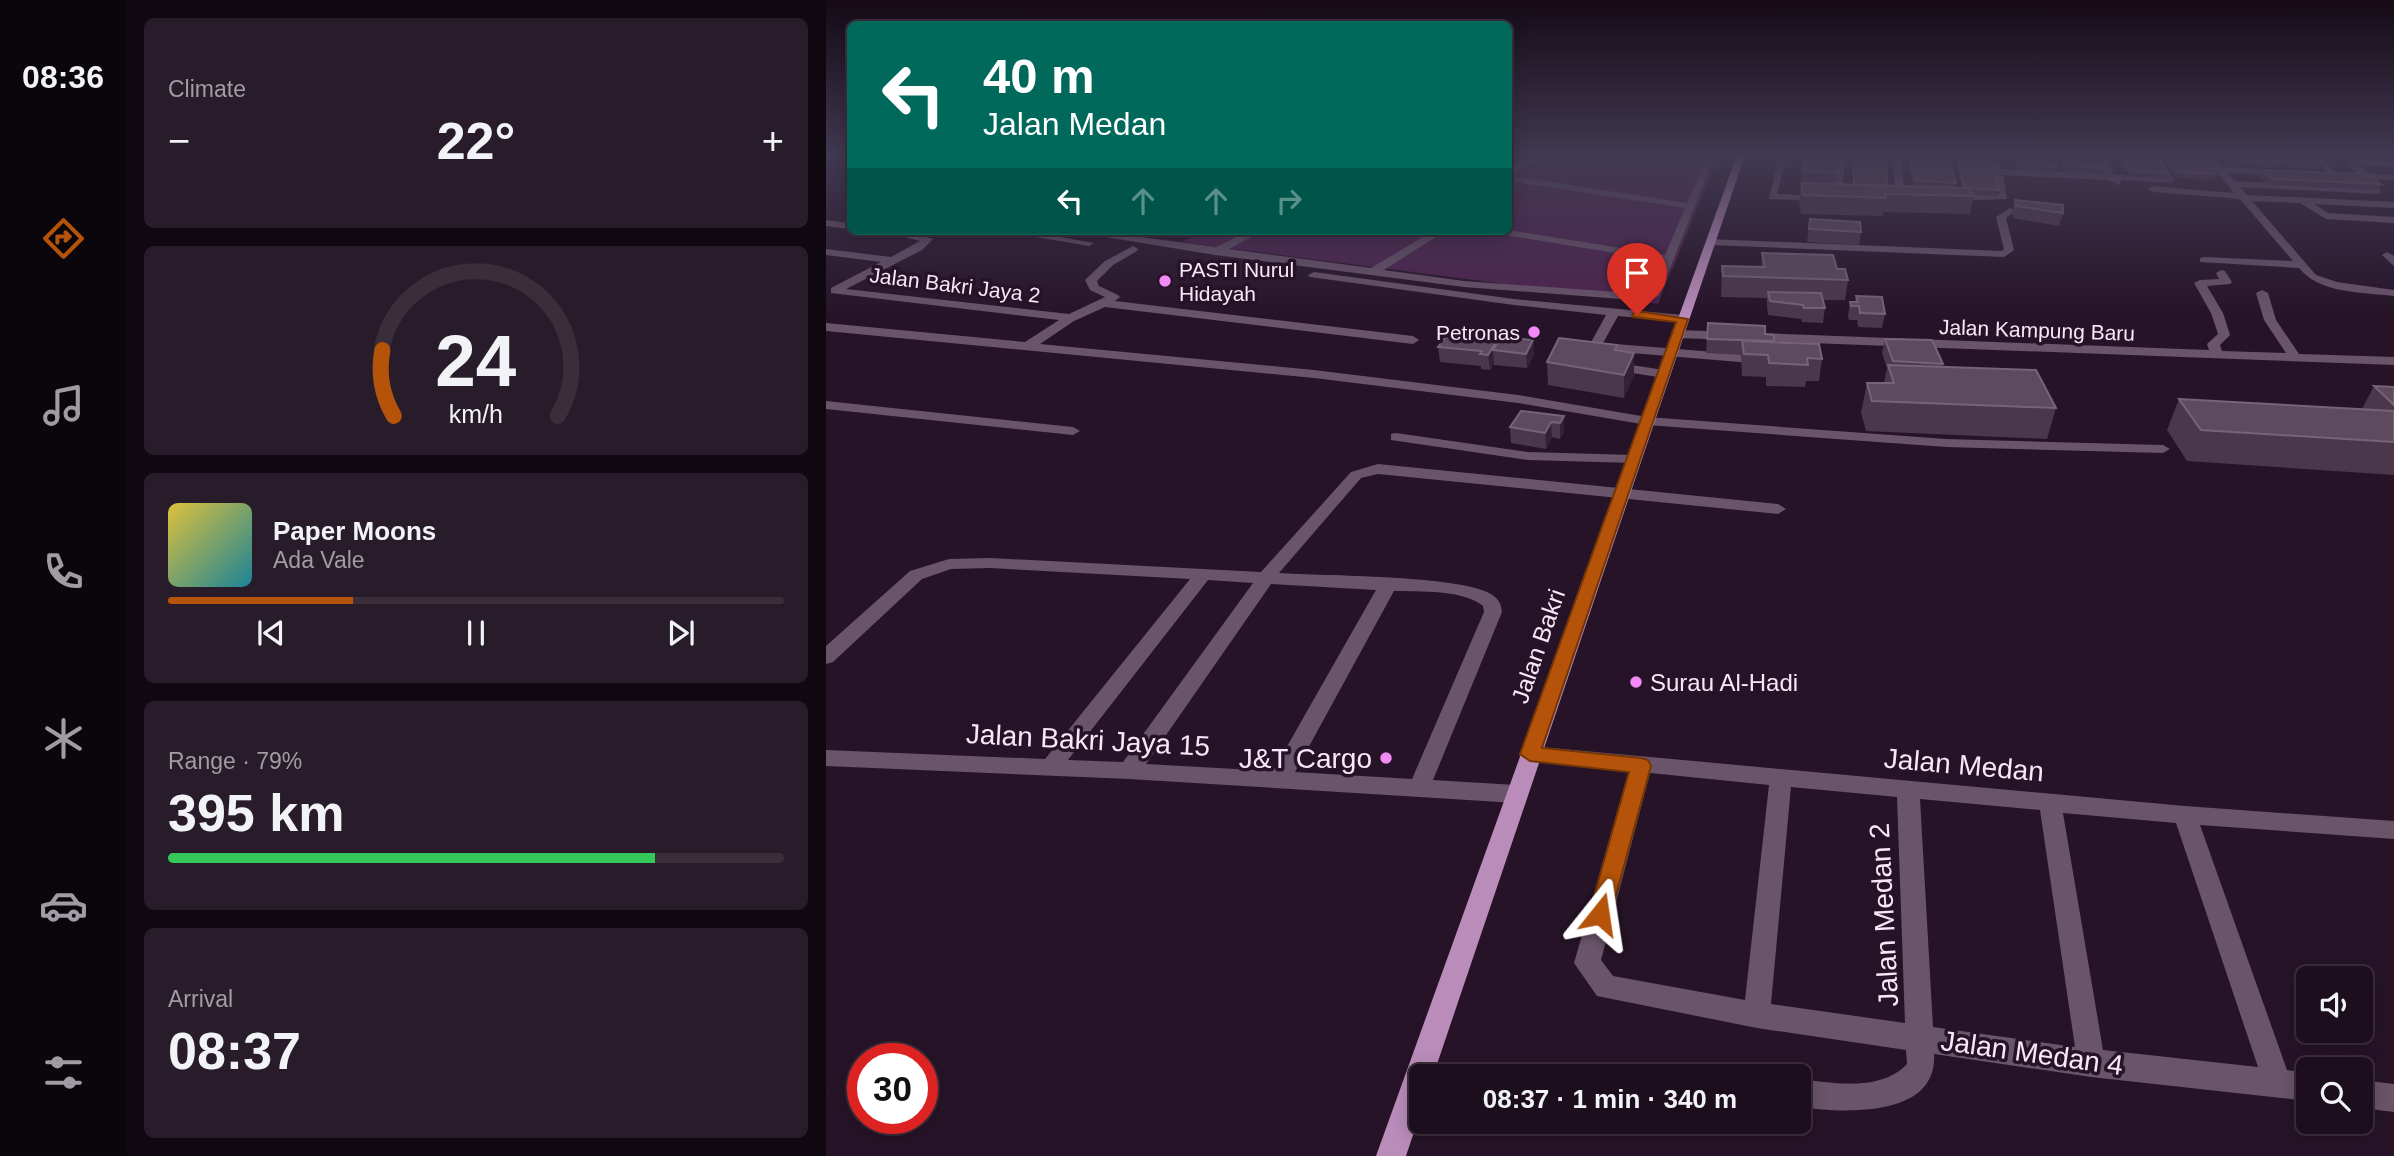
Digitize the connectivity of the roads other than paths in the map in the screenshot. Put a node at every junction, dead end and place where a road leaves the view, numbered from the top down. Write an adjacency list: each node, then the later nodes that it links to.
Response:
1 (1688, 209): 22 (street)
2 (1722, 209): 17 (main road, Jalan Bakri)
3 (2253, 209): 25 (street)
4 (2315, 209): 8 (street)
5 (2010, 211): 17 (street)
6 (826, 213): 7 (street)
7 (845, 214): 9 (street)
8 (2394, 220)
9 (826, 222): 10 (street)
10 (847, 226)
11 (1512, 233): 22 (street)
12 (912, 235): 24 (street)
13 (1033, 235): 18 (street, Jalan Kampung Baru)
14 (1103, 235): 19 (street)
15 (1249, 235): 19 (street)
16 (1433, 235): 26 (street)
17 (1710, 242): 37 (main road, Jalan Bakri)
18 (1133, 249): 21 (street, Jalan Kampung Baru); 32 (street)
19 (1217, 251): 21 (street); 26 (street)
20 (826, 252): 24 (street)
21 (1202, 259): 34 (street, Jalan Kampung Baru)
22 (1669, 259): 26 (street)
23 (2204, 260): 25 (street)
24 (894, 261): 29 (street)
25 (2301, 265): 28 (street)
26 (1374, 271)
27 (2221, 274): 41 (street)
28 (2341, 286): 31 (street); 33 (street)
29 (833, 288): 35 (street, Jalan Bakri Jaya 2)
30 (2262, 293): 42 (street)
31 (2394, 293)
32 (1104, 303): 35 (street); 38 (street)
33 (2394, 303)
34 (1614, 312): 37 (street, Jalan Kampung Baru); 40 (street)
35 (1070, 317): 39 (street)
36 (826, 327): 39 (street)
37 (1680, 327): 40 (main road, Jalan Bakri); 41 (street, Jalan Kampung Baru)
38 (1413, 340)
39 (1030, 345): 48 (street)
40 (1671, 354): 43 (street); 46 (main road, Jalan Bakri)
41 (2218, 356): 42 (street, Jalan Kampung Baru)
42 (2296, 358): 44 (street, Jalan Kampung Baru)
43 (1782, 361)
44 (2394, 361)
45 (1601, 365): 46 (street)
46 (1664, 374): 48 (main road, Jalan Bakri)
47 (826, 405): 49 (street)
48 (1647, 421): 51 (street); 52 (main road, Jalan Bakri)
49 (1073, 430)
50 (1396, 437): 52 (street)
51 (2163, 449)
52 (1634, 459): 53 (main road, Jalan Bakri)
53 (1621, 494): 54 (street); 56 (street); 59 (main road, Jalan Bakri)
54 (1778, 509)
55 (1204, 574): 56 (street); 58 (street); 62 (street)
56 (1266, 578): 57 (street); 63 (street)
57 (1388, 584): 65 (street); 66 (street)
58 (826, 657)
59 (1530, 754): 61 (street, Jalan Medan); 68 (main road, Jalan Bakri)
60 (826, 758): 62 (street, Jalan Bakri Jaya 15)
61 (1641, 766): 64 (street, Jalan Medan); 72 (street, Jalan Medan 4)
62 (1050, 768): 63 (street, Jalan Bakri Jaya 15)
63 (1129, 771): 65 (street, Jalan Bakri Jaya 15)
64 (1781, 778): 67 (street, Jalan Medan); 72 (street)
65 (1280, 779): 66 (street, Jalan Bakri Jaya 15)
66 (1419, 788): 68 (street, Jalan Bakri Jaya 15)
67 (1908, 790): 69 (street, Jalan Medan); 73 (street, Jalan Medan 2)
68 (1516, 794): 80 (main road, Jalan Bakri)
69 (2050, 802): 70 (street, Jalan Medan); 74 (street)
70 (2185, 815): 71 (street, Jalan Medan); 75 (street)
71 (2394, 830)
72 (1757, 1016): 73 (street, Jalan Medan 4)
73 (1919, 1037): 74 (street, Jalan Medan 4); 77 (street, Jalan Medan 2)
74 (2091, 1063): 75 (street, Jalan Medan 4)
75 (2277, 1083): 76 (street, Jalan Medan 4)
76 (2296, 1085)
77 (1811, 1094)
78 (2373, 1095): 79 (street)
79 (2394, 1098)
80 (1391, 1156)

